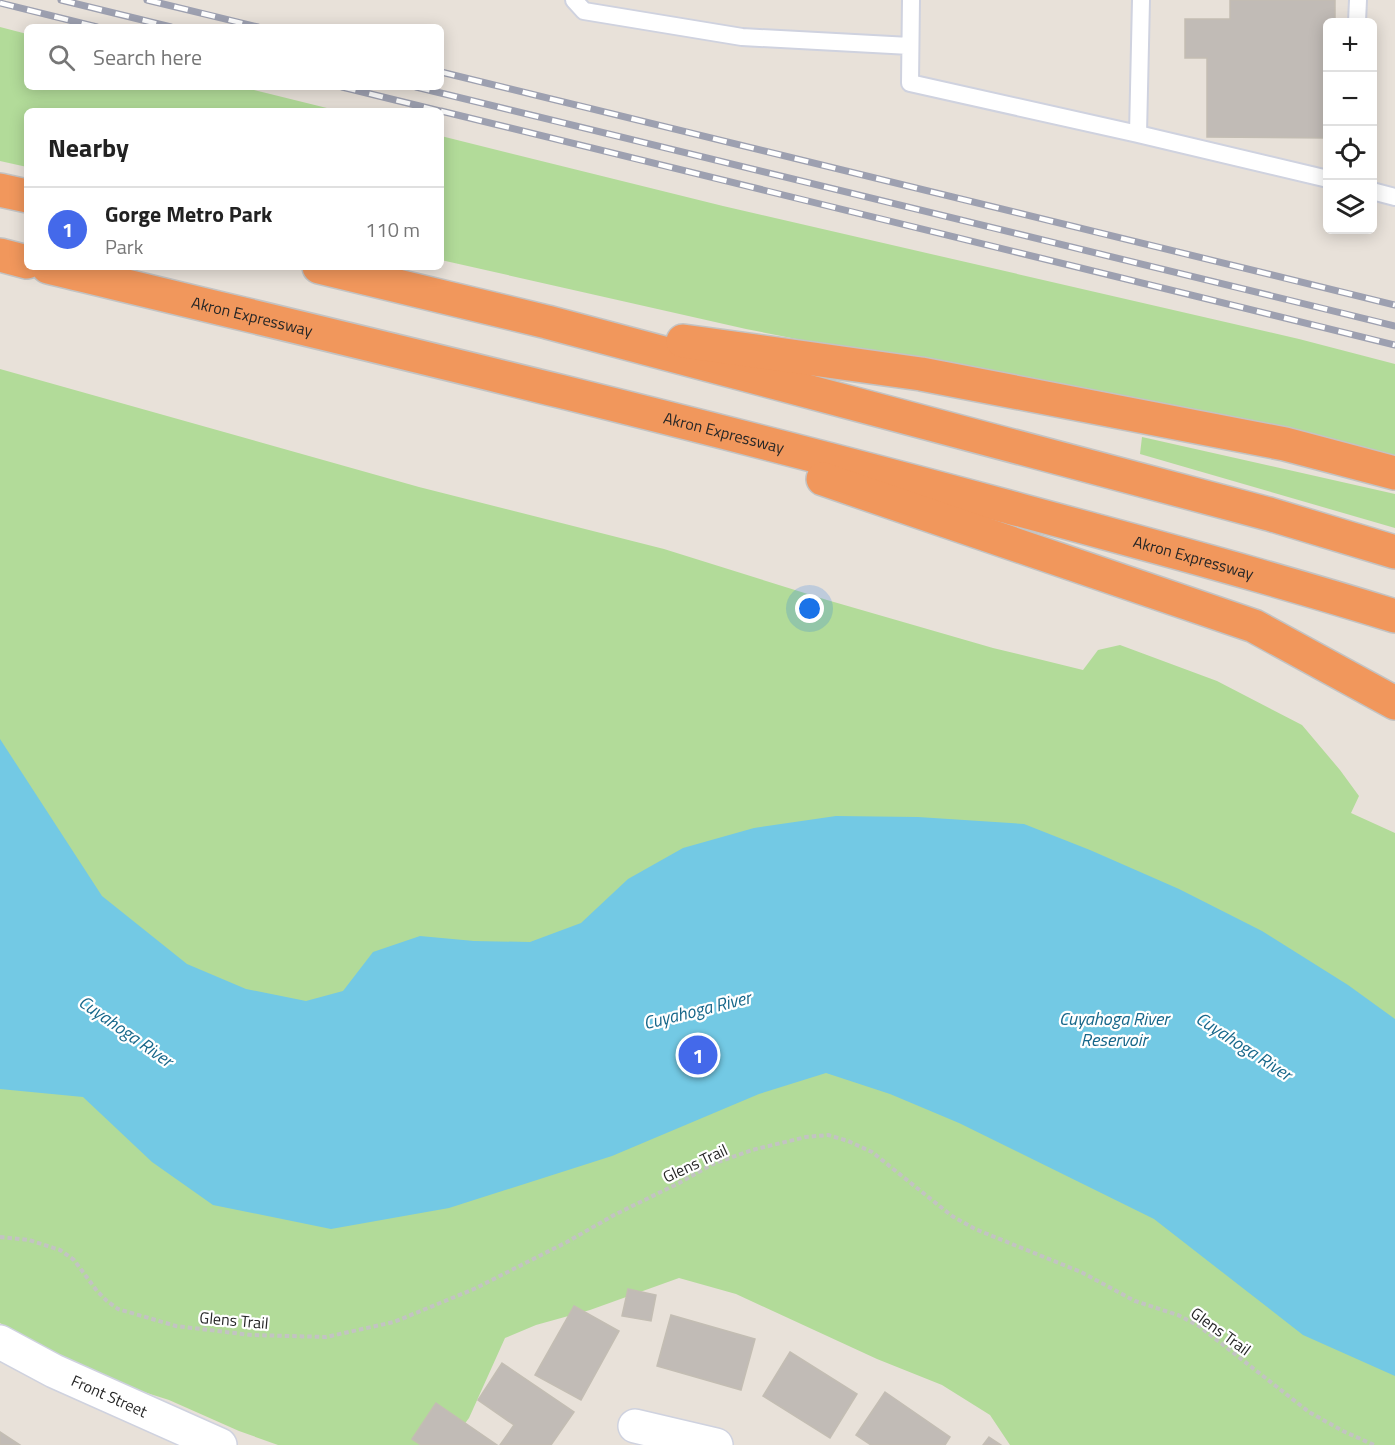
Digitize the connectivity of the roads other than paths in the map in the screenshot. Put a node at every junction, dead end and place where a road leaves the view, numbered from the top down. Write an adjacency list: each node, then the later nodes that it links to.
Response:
1 (574, 0): 6 (lane)
2 (911, 0): 6 (lane)
3 (1141, 0): 7 (lane)
4 (1358, 0): 5 (lane)
5 (1357, 18)
6 (910, 46): 7 (lane)
7 (1138, 134): 8 (lane)
8 (1323, 178)
9 (0, 190): 11 (highway)
10 (1377, 192): 12 (lane)
11 (24, 195)
12 (1395, 197)
13 (0, 255): 14 (highway)
14 (24, 261)
15 (60, 270): 18 (highway, Akron Expressway)
16 (331, 270): 17 (highway)
17 (548, 322): 19 (highway); 20 (highway)
18 (539, 385): 21 (highway, Akron Expressway); 22 (highway)
19 (1395, 473)
20 (1395, 552)
21 (1395, 616)
22 (1395, 703)
23 (0, 1342): 25 (street, Front Street)
24 (635, 1426): 26 (street)
25 (220, 1445)
26 (716, 1445)

